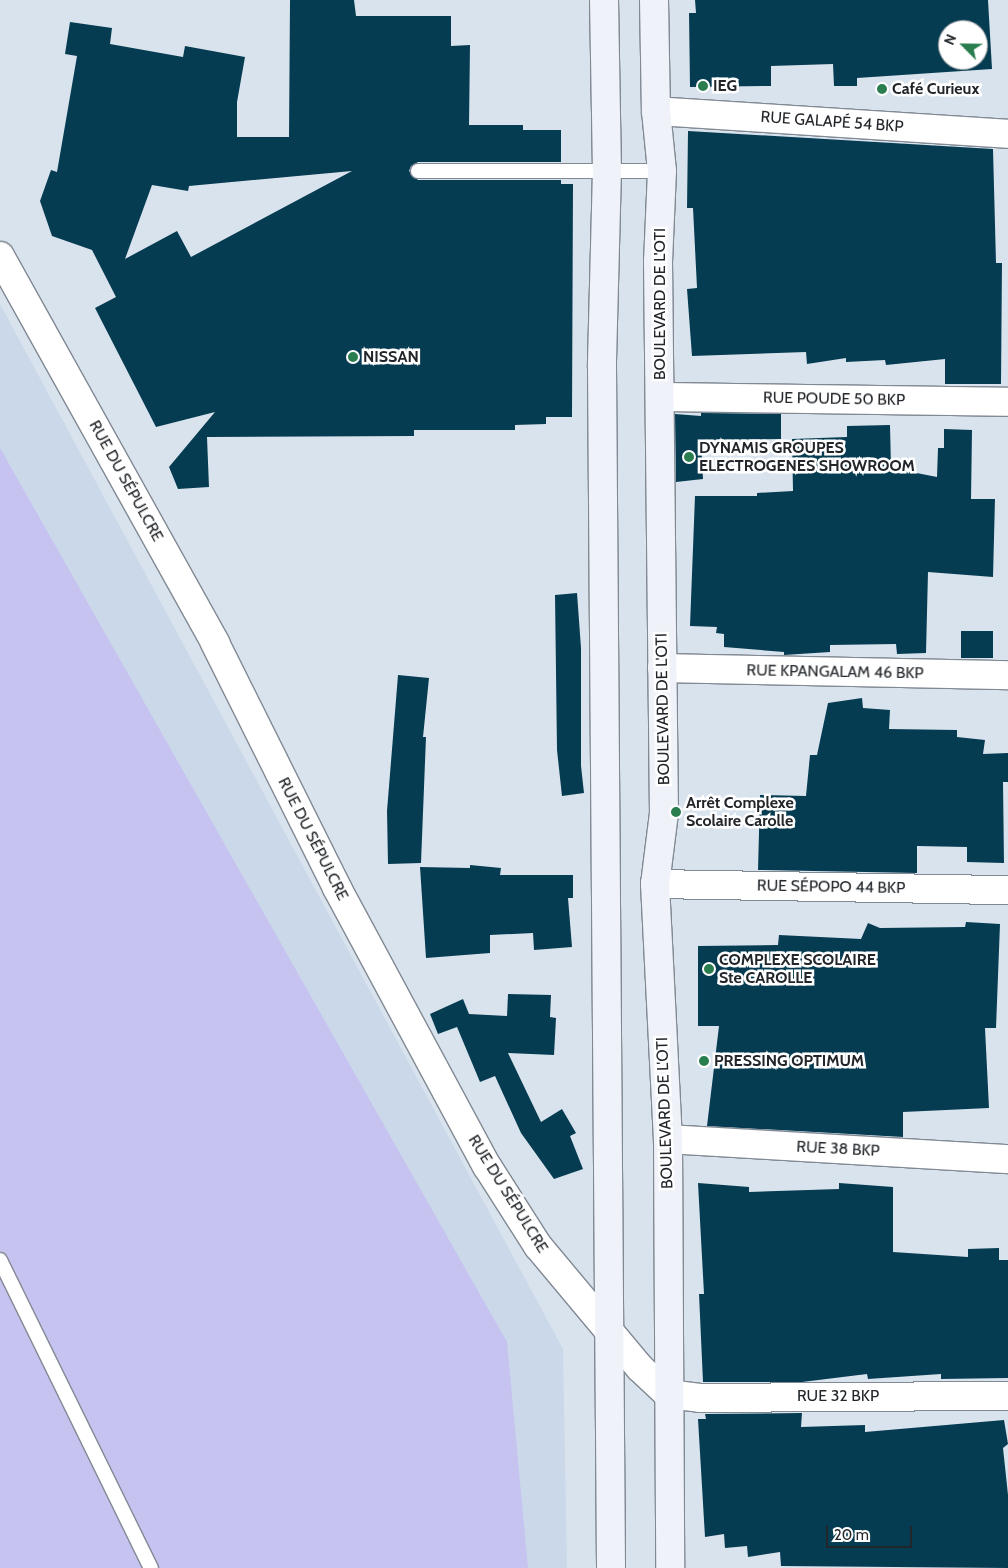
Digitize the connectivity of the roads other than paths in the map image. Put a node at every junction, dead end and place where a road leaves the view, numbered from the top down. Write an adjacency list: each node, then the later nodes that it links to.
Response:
1 (604, 0): 5 (main road)
2 (654, 0): 3 (main road, BOULEVARD DE L'OTI)
3 (656, 111): 4 (street, RUE GALAPÉ 54 BKP); 6 (main road, BOULEVARD DE L'OTI)
4 (1008, 134)
5 (607, 170): 6 (lane); 7 (lane); 18 (main road)
6 (662, 170): 9 (main road, BOULEVARD DE L'OTI)
7 (418, 171)
8 (0, 256): 18 (street, RUE DU SÉPULCRE)
9 (660, 396): 10 (street, RUE POUDE 50 BKP); 11 (main road, BOULEVARD DE L'OTI)
10 (1008, 402)
11 (662, 668): 12 (street, RUE KPANGALAM 46 BKP); 13 (main road, BOULEVARD DE L'OTI)
12 (1008, 675)
13 (655, 884): 14 (street, RUE SÉPOPO 44 BKP); 15 (main road, BOULEVARD DE L'OTI)
14 (1008, 890)
15 (668, 1139): 16 (street, RUE 38 BKP); 19 (main road, BOULEVARD DE L'OTI)
16 (1008, 1160)
17 (0, 1260): 21 (lane)
18 (608, 1330): 19 (street, RUE DU SÉPULCRE); 22 (main road)
19 (668, 1394): 20 (street, RUE 32 BKP); 23 (main road, BOULEVARD DE L'OTI)
20 (1008, 1396)
21 (151, 1568)
22 (611, 1568)
23 (670, 1568)

